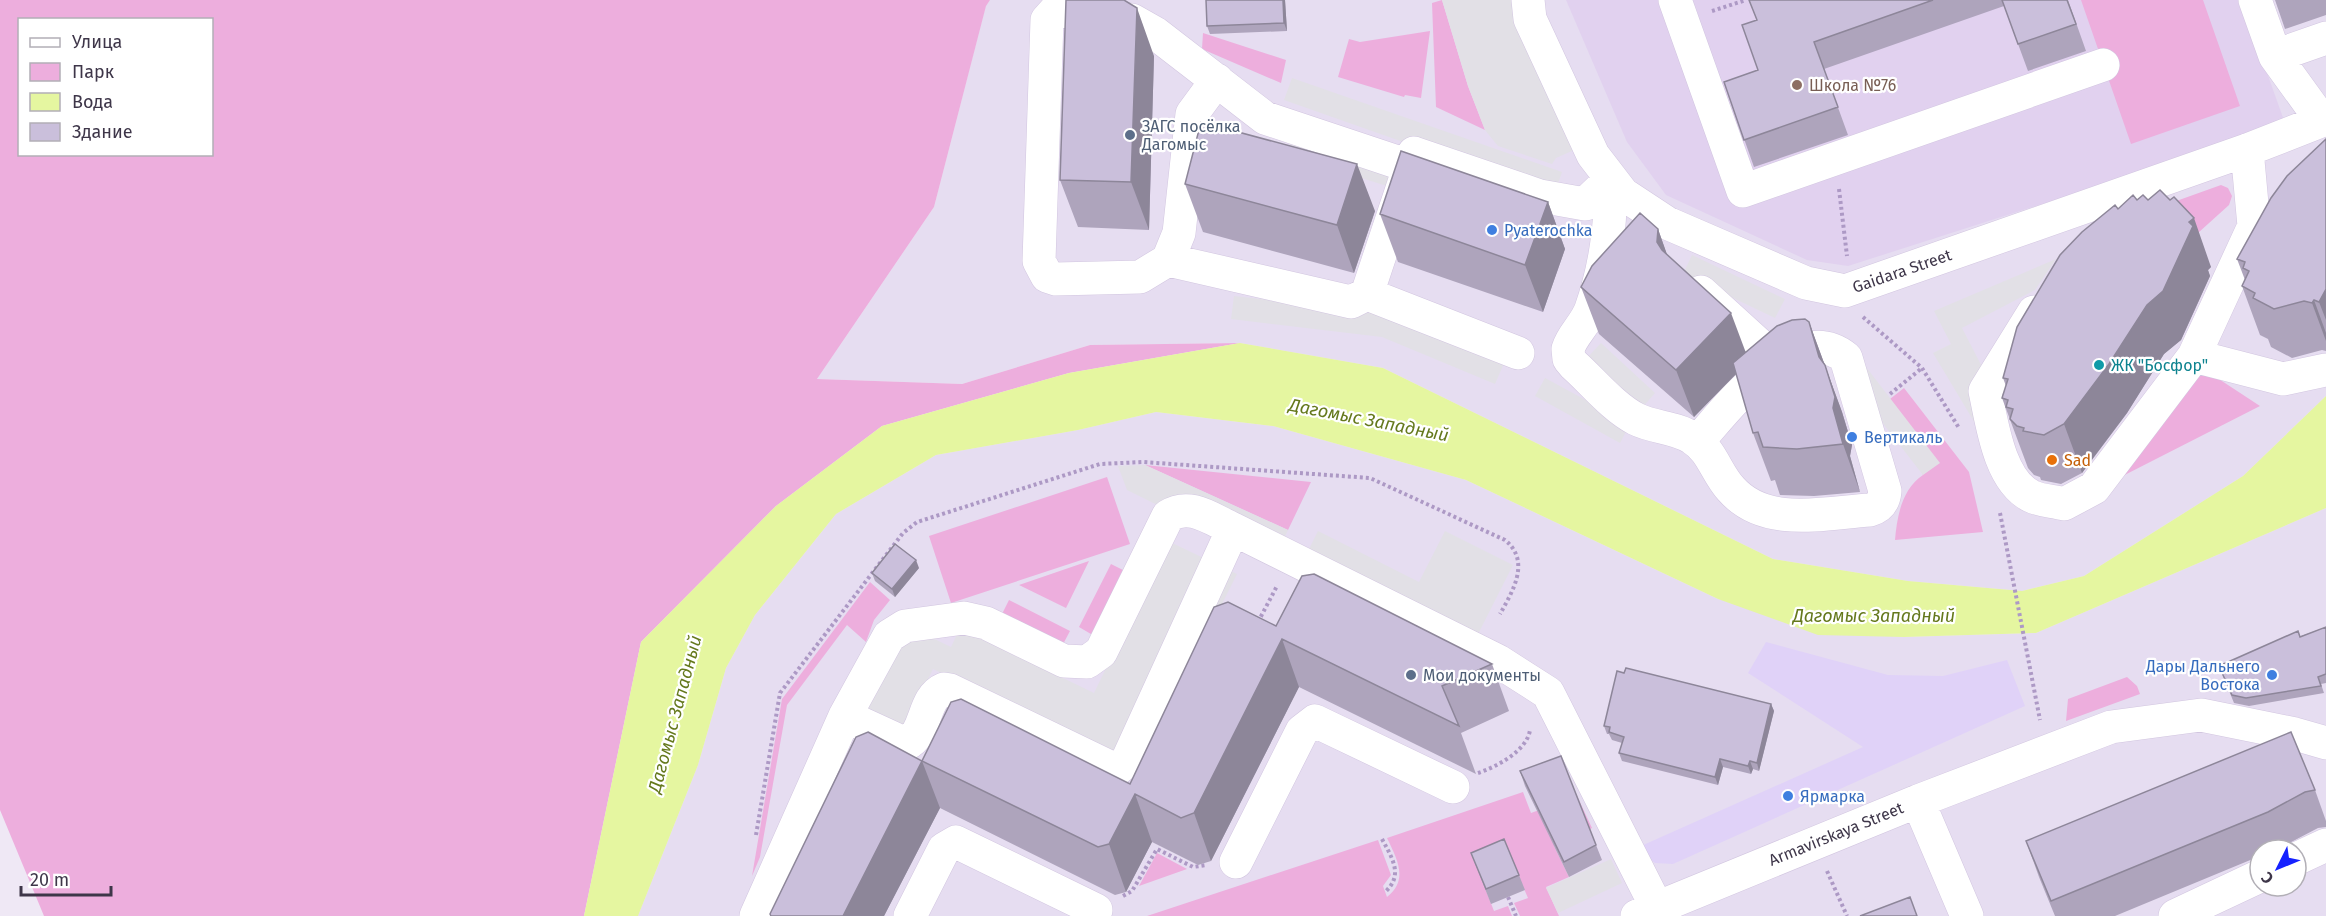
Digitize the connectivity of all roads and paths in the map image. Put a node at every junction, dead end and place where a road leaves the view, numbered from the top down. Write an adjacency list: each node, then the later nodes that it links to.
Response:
1 (1528, 0): 12 (street, Gaidara Street)
2 (1675, 0): 10 (street)
3 (2255, 0): 5 (street)
4 (2326, 38): 5 (street)
5 (2275, 56): 8 (street)
6 (2103, 65): 10 (street)
7 (1217, 80): 11 (street); 15 (street); 15 (street)
8 (2324, 120): 9 (street, Gaidara Street)
9 (2247, 150): 13 (street, Gaidara Street); 21 (street)
10 (1836, 159): 18 (path)
11 (1409, 166): 12 (street); 19 (street)
12 (1610, 180): 18 (street, Gaidara Street); 27 (street)
13 (2091, 205): 14 (street); 18 (street, Gaidara Street)
14 (2094, 237)
15 (1168, 260): 19 (street)
16 (1692, 284): 22 (street)
17 (2053, 286): 21 (street)
18 (1845, 291): 23 (path)
19 (1367, 294): 20 (street)
20 (1518, 353)
21 (2194, 356): 24 (street)
22 (1777, 361): 27 (street); 27 (street)
23 (1922, 368): 25 (path); 26 (path)
24 (2326, 370)
25 (1890, 394)
26 (1964, 437)
27 (1698, 441)
28 (1996, 504): 38 (path)
29 (1233, 529): 35 (street); 35 (street); 55 (street)
30 (1282, 582): 32 (path)
31 (1500, 614): 43 (path)
32 (1263, 615): 33 (path); 34 (path)
33 (1251, 624)
34 (1268, 624)
35 (845, 716): 56 (street)
36 (1530, 726): 39 (path)
37 (2326, 743): 38 (street)
38 (2046, 750): 40 (street)
39 (1464, 780): 47 (street)
40 (1918, 801): 55 (street, Armavirskaya Street); 60 (street, Armavirskaya Street)
41 (1382, 839): 52 (path)
42 (1154, 843): 45 (path)
43 (754, 845)
44 (2326, 845): 46 (street)
45 (1157, 849): 47 (path); 54 (path)
46 (2308, 853)
47 (1222, 863)
48 (1838, 866): 49 (path)
49 (1827, 870): 50 (path); 59 (path)
50 (1816, 875)
51 (2248, 882): 61 (street)
52 (1385, 892)
53 (1508, 897): 58 (path)
54 (1108, 904): 57 (street)
55 (1647, 912)
56 (756, 916)
57 (910, 916)
58 (1516, 916)
59 (1847, 916)
60 (1967, 916)
61 (2175, 916)

